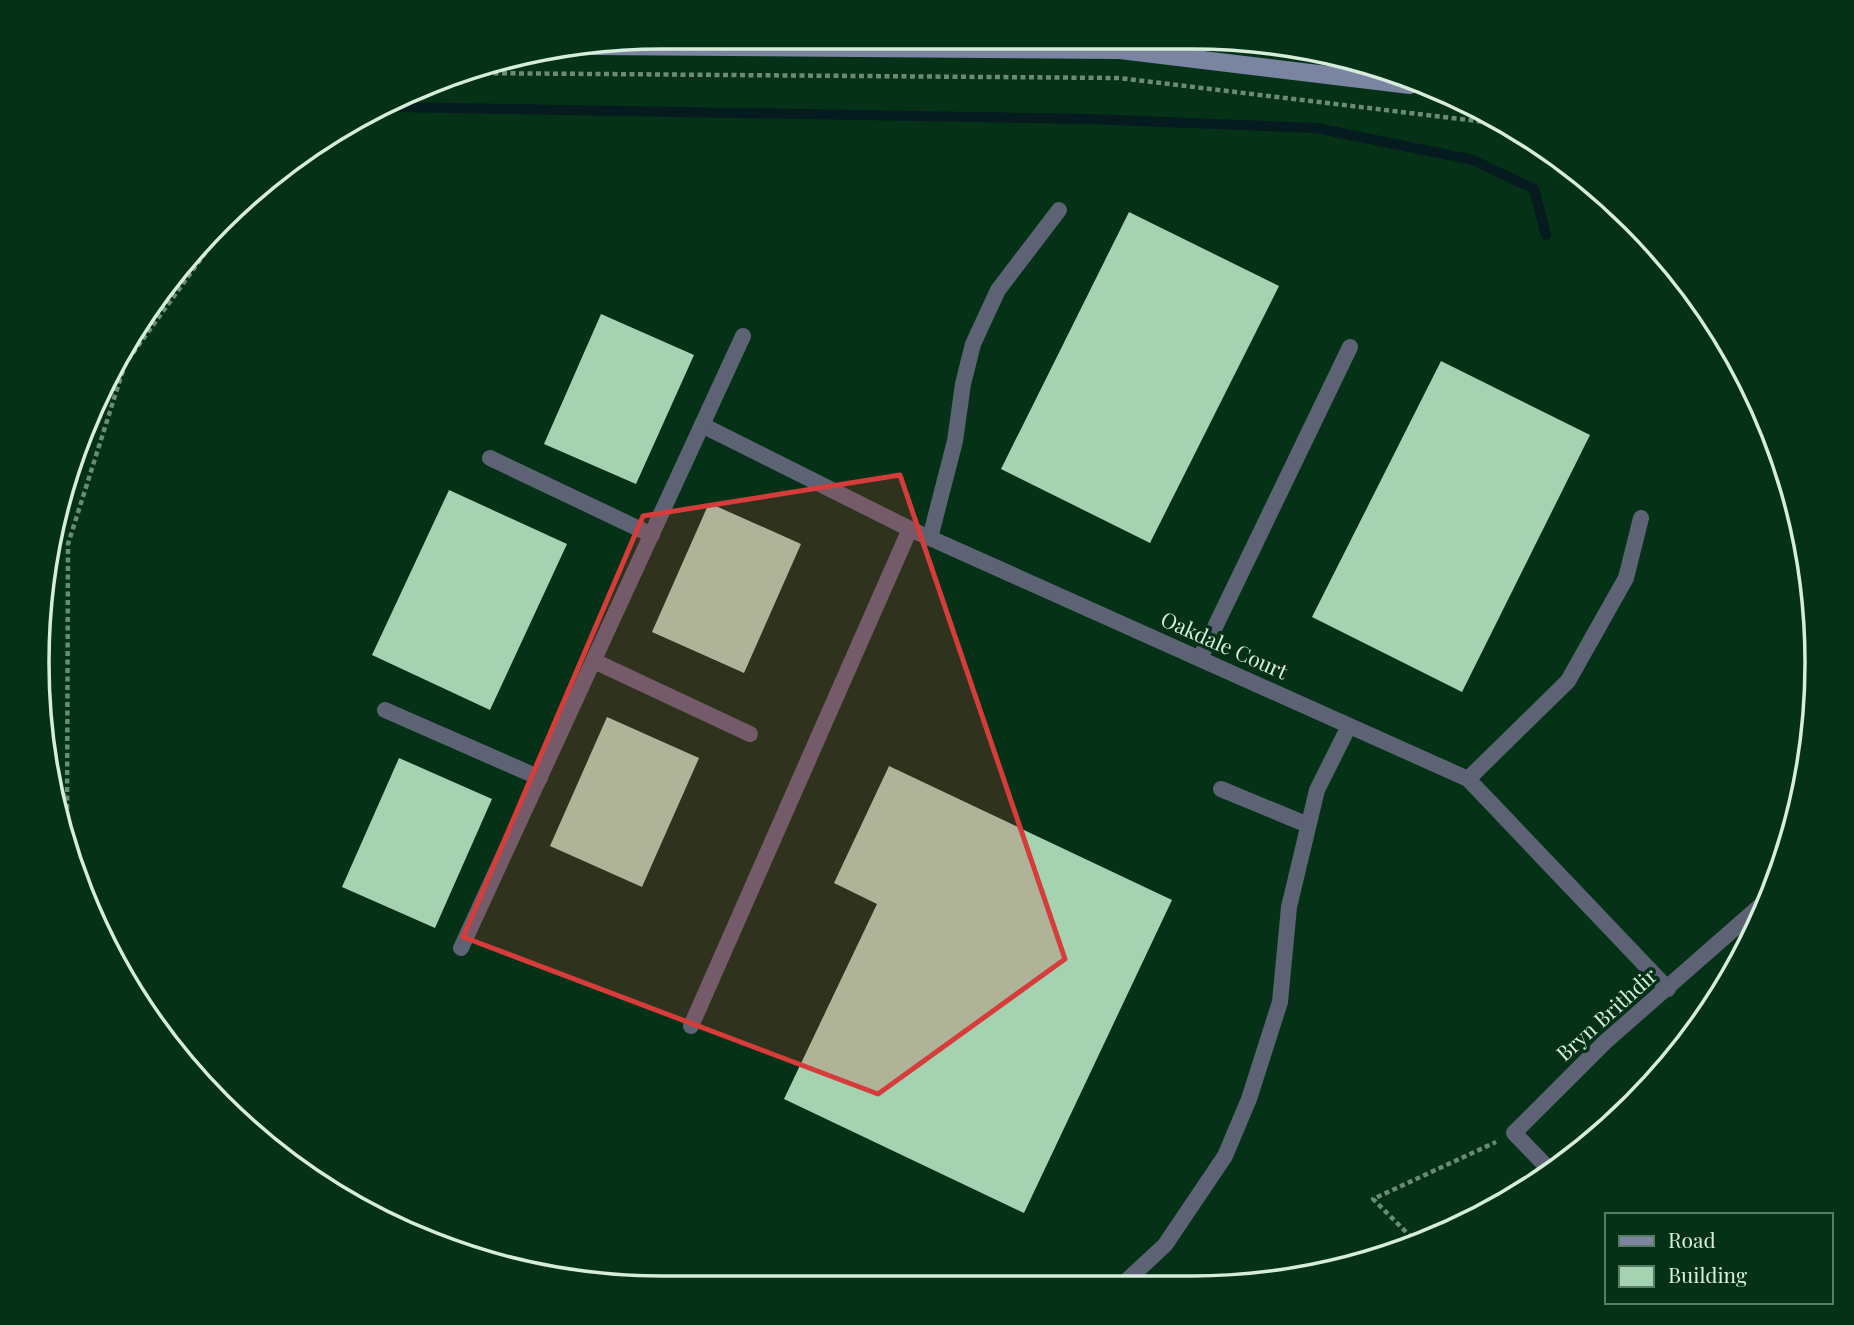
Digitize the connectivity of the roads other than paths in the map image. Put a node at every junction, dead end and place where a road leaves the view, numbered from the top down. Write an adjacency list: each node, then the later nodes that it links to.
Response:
1 (909, 49): 2 (main road)
2 (1391, 83)
3 (1059, 210): 11 (lane)
4 (743, 336): 6 (lane)
5 (1350, 347): 12 (lane)
6 (702, 425): 9 (lane, Oakdale Court); 10 (lane)
7 (490, 458): 10 (lane)
8 (1641, 518): 18 (lane)
9 (910, 529): 11 (lane, Oakdale Court); 24 (lane)
10 (652, 535): 13 (lane)
11 (930, 538): 12 (lane, Oakdale Court)
12 (1200, 659): 15 (lane, Oakdale Court)
13 (594, 661): 16 (lane); 17 (lane)
14 (385, 710): 17 (lane)
15 (1349, 726): 18 (lane, Oakdale Court); 20 (lane)
16 (750, 733)
17 (540, 778): 22 (lane)
18 (1468, 779): 23 (lane, Oakdale Court)
19 (1220, 789): 20 (lane)
20 (1308, 825): 26 (lane)
21 (1750, 915): 23 (lane, Bryn Brithdir)
22 (461, 948)
23 (1668, 989): 25 (lane, Bryn Brithdir)
24 (691, 1026)
25 (1544, 1164)
26 (1132, 1276)

